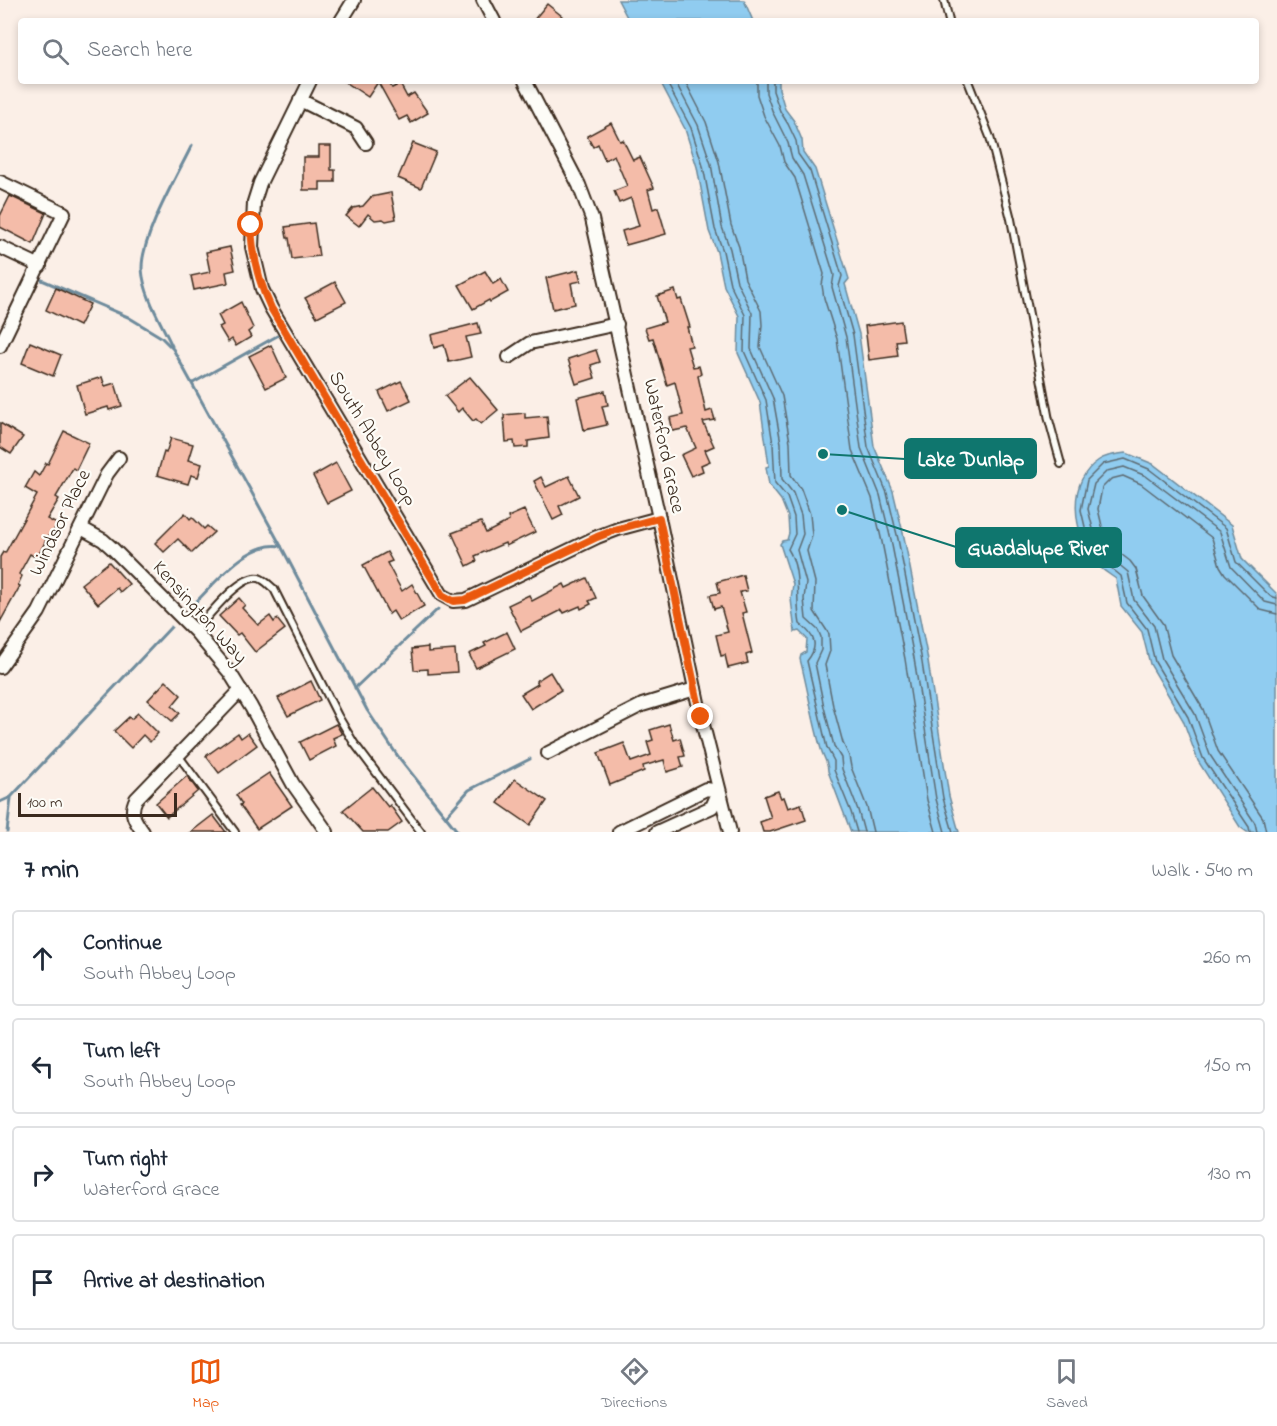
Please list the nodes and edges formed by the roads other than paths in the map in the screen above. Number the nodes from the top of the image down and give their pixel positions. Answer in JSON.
{"nodes":[{"id":1,"x":354,"y":0,"type":"edge"},
{"id":2,"x":483,"y":0,"type":"edge"},
{"id":3,"x":944,"y":0,"type":"edge"},
{"id":4,"x":343,"y":18,"type":"edge"},
{"id":5,"x":492,"y":18,"type":"edge"},
{"id":6,"x":948,"y":18,"type":"edge"},
{"id":7,"x":308,"y":84,"type":"edge"},
{"id":8,"x":527,"y":84,"type":"edge"},
{"id":9,"x":969,"y":84,"type":"edge"},
{"id":10,"x":300,"y":100,"type":"junction"},
{"id":11,"x":366,"y":143,"type":"dead end"},
{"id":12,"x":0,"y":182,"type":"edge"},
{"id":13,"x":0,"y":248,"type":"edge"},
{"id":14,"x":40,"y":266,"type":"junction"},
{"id":15,"x":617,"y":324,"type":"junction"},
{"id":16,"x":0,"y":346,"type":"edge"},
{"id":17,"x":509,"y":357,"type":"dead end"},
{"id":18,"x":119,"y":458,"type":"dead end"},
{"id":19,"x":1061,"y":464,"type":"dead end"},
{"id":20,"x":659,"y":518,"type":"junction"},
{"id":21,"x":81,"y":528,"type":"junction"},
{"id":22,"x":195,"y":631,"type":"junction"},
{"id":23,"x":0,"y":667,"type":"edge"},
{"id":24,"x":695,"y":689,"type":"junction"},
{"id":25,"x":241,"y":690,"type":"junction"},
{"id":26,"x":548,"y":753,"type":"dead end"},
{"id":27,"x":178,"y":755,"type":"junction"},
{"id":28,"x":719,"y":791,"type":"junction"},
{"id":29,"x":143,"y":832,"type":"edge"},
{"id":30,"x":236,"y":832,"type":"edge"},
{"id":31,"x":327,"y":832,"type":"edge"},
{"id":32,"x":421,"y":832,"type":"edge"},
{"id":33,"x":619,"y":832,"type":"edge"},
{"id":34,"x":657,"y":832,"type":"edge"},
{"id":35,"x":730,"y":832,"type":"edge"}],
"edges":[{"from":1,"to":4,"type":"street"},
{"from":2,"to":5,"type":"street"},
{"from":3,"to":6,"type":"lane"},
{"from":7,"to":10,"type":"street","name":"South Abbey Loop"},
{"from":8,"to":15,"type":"street","name":"Waterford Grace"},
{"from":9,"to":19,"type":"lane"},
{"from":10,"to":11,"type":"street"},
{"from":10,"to":20,"type":"street","name":"South Abbey Loop"},
{"from":12,"to":14,"type":"street"},
{"from":13,"to":14,"type":"street"},
{"from":14,"to":16,"type":"street"},
{"from":15,"to":17,"type":"street"},
{"from":15,"to":20,"type":"street","name":"Waterford Grace"},
{"from":18,"to":21,"type":"street","name":"Windsor Place"},
{"from":20,"to":24,"type":"street","name":"Waterford Grace"},
{"from":21,"to":22,"type":"street","name":"Kensington Way"},
{"from":21,"to":23,"type":"street","name":"Windsor Place"},
{"from":22,"to":25,"type":"street","name":"Kensington Way"},
{"from":22,"to":32,"type":"lane"},
{"from":24,"to":26,"type":"street"},
{"from":24,"to":28,"type":"street","name":"Waterford Grace"},
{"from":25,"to":27,"type":"street"},
{"from":25,"to":31,"type":"street","name":"Kensington Way"},
{"from":27,"to":29,"type":"street"},
{"from":27,"to":30,"type":"lane"},
{"from":28,"to":33,"type":"street"},
{"from":28,"to":34,"type":"street"},
{"from":28,"to":35,"type":"street","name":"Waterford Grace"}]}
